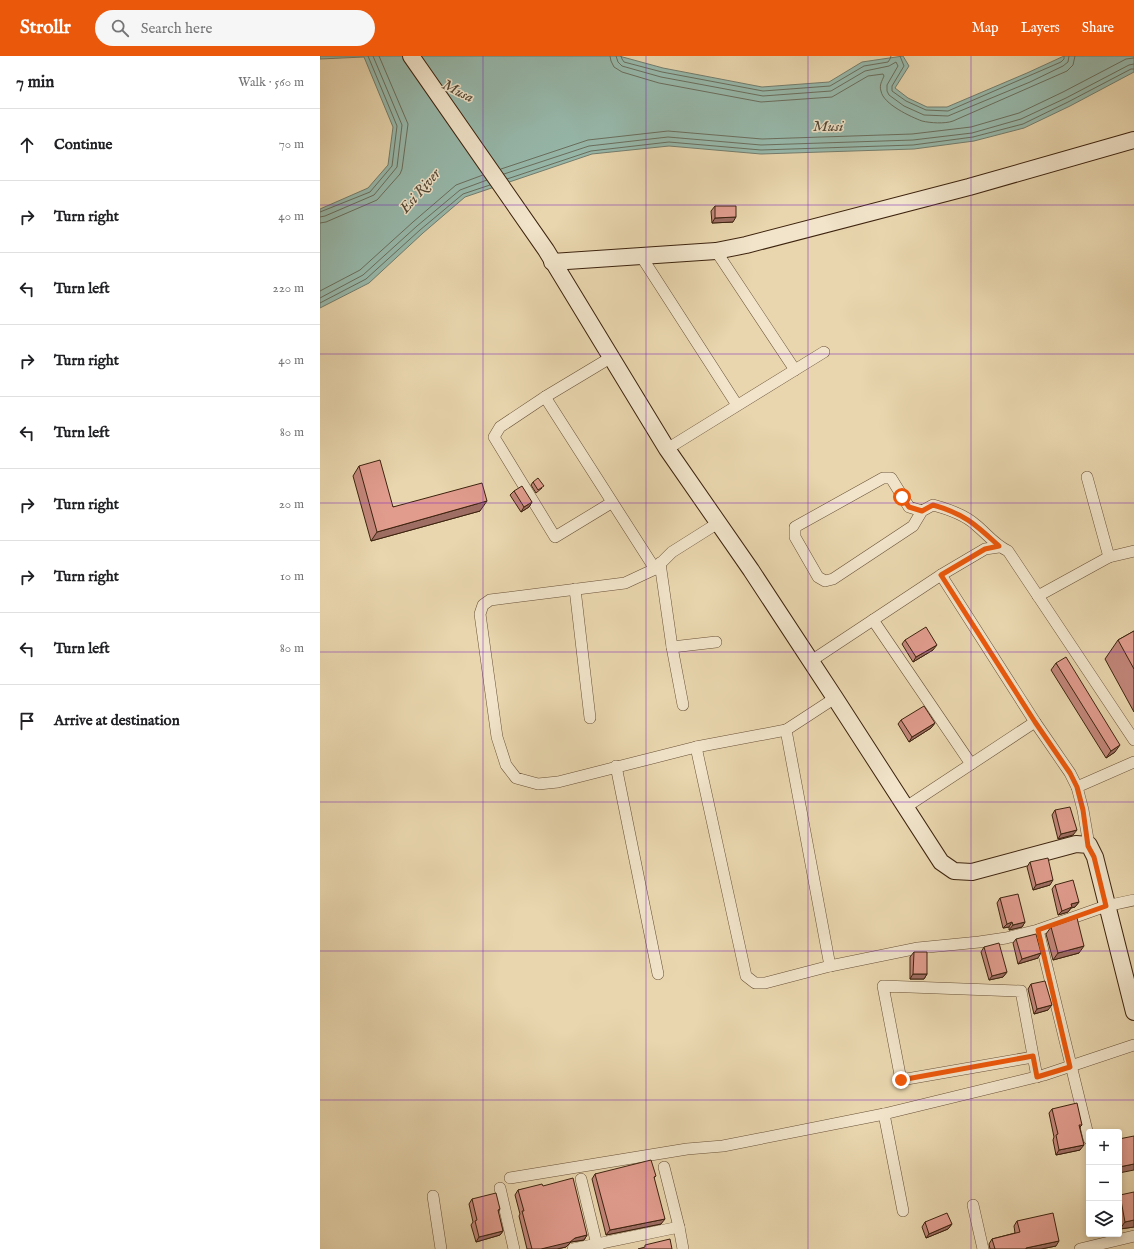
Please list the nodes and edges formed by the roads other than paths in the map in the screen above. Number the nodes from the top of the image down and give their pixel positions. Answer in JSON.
{"nodes":[{"id":1,"x":411,"y":56,"type":"edge"},
{"id":2,"x":1134,"y":140,"type":"edge"},
{"id":3,"x":716,"y":251,"type":"junction"},
{"id":4,"x":549,"y":256,"type":"junction"},
{"id":5,"x":641,"y":256,"type":"junction"},
{"id":6,"x":824,"y":352,"type":"dead end"},
{"id":7,"x":610,"y":358,"type":"junction"},
{"id":8,"x":795,"y":370,"type":"junction"},
{"id":9,"x":545,"y":397,"type":"junction"},
{"id":10,"x":738,"y":406,"type":"junction"},
{"id":11,"x":667,"y":449,"type":"junction"},
{"id":12,"x":1087,"y":477,"type":"dead end"},
{"id":13,"x":611,"y":503,"type":"junction"},
{"id":14,"x":922,"y":511,"type":"junction"},
{"id":15,"x":718,"y":523,"type":"junction"},
{"id":16,"x":999,"y":546,"type":"junction"},
{"id":17,"x":1134,"y":551,"type":"edge"},
{"id":18,"x":1109,"y":557,"type":"junction"},
{"id":19,"x":657,"y":566,"type":"junction"},
{"id":20,"x":941,"y":575,"type":"junction"},
{"id":21,"x":575,"y":589,"type":"junction"},
{"id":22,"x":1038,"y":596,"type":"junction"},
{"id":23,"x":873,"y":620,"type":"junction"},
{"id":24,"x":716,"y":642,"type":"dead end"},
{"id":25,"x":672,"y":648,"type":"junction"},
{"id":26,"x":811,"y":661,"type":"junction"},
{"id":27,"x":835,"y":698,"type":"junction"},
{"id":28,"x":683,"y":705,"type":"dead end"},
{"id":29,"x":590,"y":718,"type":"dead end"},
{"id":30,"x":1035,"y":722,"type":"junction"},
{"id":31,"x":786,"y":730,"type":"junction"},
{"id":32,"x":1134,"y":740,"type":"edge"},
{"id":33,"x":696,"y":747,"type":"junction"},
{"id":34,"x":1134,"y":762,"type":"edge"},
{"id":35,"x":971,"y":764,"type":"junction"},
{"id":36,"x":616,"y":766,"type":"junction"},
{"id":37,"x":1077,"y":787,"type":"junction"},
{"id":38,"x":906,"y":807,"type":"junction"},
{"id":39,"x":1088,"y":846,"type":"junction"},
{"id":40,"x":1134,"y":900,"type":"edge"},
{"id":41,"x":1106,"y":906,"type":"junction"},
{"id":42,"x":1038,"y":930,"type":"junction"},
{"id":43,"x":830,"y":966,"type":"junction"},
{"id":44,"x":658,"y":974,"type":"dead end"},
{"id":45,"x":1134,"y":1012,"type":"edge"},
{"id":46,"x":1134,"y":1045,"type":"edge"},
{"id":47,"x":1033,"y":1056,"type":"junction"},
{"id":48,"x":1070,"y":1067,"type":"junction"},
{"id":49,"x":1037,"y":1077,"type":"junction"},
{"id":50,"x":884,"y":1114,"type":"junction"},
{"id":51,"x":1086,"y":1129,"type":"edge"},
{"id":52,"x":664,"y":1167,"type":"dead end"},
{"id":53,"x":510,"y":1178,"type":"dead end"},
{"id":54,"x":580,"y":1179,"type":"dead end"},
{"id":55,"x":500,"y":1188,"type":"dead end"},
{"id":56,"x":433,"y":1196,"type":"dead end"},
{"id":57,"x":973,"y":1205,"type":"dead end"},
{"id":58,"x":903,"y":1211,"type":"dead end"},
{"id":59,"x":678,"y":1227,"type":"junction"},
{"id":60,"x":1134,"y":1236,"type":"edge"},
{"id":61,"x":1114,"y":1237,"type":"edge"},
{"id":62,"x":1122,"y":1237,"type":"edge"},
{"id":63,"x":597,"y":1247,"type":"edge"},
{"id":64,"x":441,"y":1249,"type":"edge"},
{"id":65,"x":514,"y":1249,"type":"edge"},
{"id":66,"x":573,"y":1249,"type":"edge"},
{"id":67,"x":683,"y":1249,"type":"edge"},
{"id":68,"x":984,"y":1249,"type":"edge"},
{"id":69,"x":1080,"y":1249,"type":"edge"}],
"edges":[{"from":1,"to":4,"type":"street"},
{"from":2,"to":3,"type":"street"},
{"from":3,"to":5,"type":"street"},
{"from":3,"to":8,"type":"street"},
{"from":4,"to":5,"type":"street"},
{"from":4,"to":7,"type":"street"},
{"from":5,"to":10,"type":"street"},
{"from":6,"to":8,"type":"street"},
{"from":7,"to":9,"type":"street"},
{"from":7,"to":11,"type":"street"},
{"from":8,"to":10,"type":"street"},
{"from":9,"to":13,"type":"street"},
{"from":9,"to":13,"type":"street"},
{"from":10,"to":11,"type":"street"},
{"from":11,"to":15,"type":"street"},
{"from":12,"to":18,"type":"street"},
{"from":13,"to":19,"type":"street"},
{"from":14,"to":14,"type":"street"},
{"from":14,"to":16,"type":"street"},
{"from":15,"to":19,"type":"street"},
{"from":15,"to":26,"type":"street"},
{"from":16,"to":20,"type":"street"},
{"from":16,"to":22,"type":"street"},
{"from":17,"to":18,"type":"street"},
{"from":18,"to":22,"type":"street"},
{"from":19,"to":21,"type":"street"},
{"from":19,"to":25,"type":"street"},
{"from":20,"to":23,"type":"street"},
{"from":20,"to":30,"type":"street"},
{"from":21,"to":29,"type":"street"},
{"from":21,"to":36,"type":"street"},
{"from":22,"to":32,"type":"street"},
{"from":23,"to":26,"type":"street"},
{"from":23,"to":35,"type":"street"},
{"from":24,"to":25,"type":"street"},
{"from":25,"to":28,"type":"street"},
{"from":26,"to":27,"type":"street"},
{"from":27,"to":31,"type":"street"},
{"from":27,"to":38,"type":"street"},
{"from":30,"to":35,"type":"street"},
{"from":30,"to":37,"type":"street"},
{"from":31,"to":33,"type":"street"},
{"from":31,"to":43,"type":"street"},
{"from":33,"to":36,"type":"street"},
{"from":33,"to":43,"type":"street"},
{"from":34,"to":37,"type":"street"},
{"from":35,"to":38,"type":"street"},
{"from":36,"to":44,"type":"street"},
{"from":37,"to":39,"type":"street"},
{"from":38,"to":39,"type":"street"},
{"from":39,"to":41,"type":"street"},
{"from":40,"to":41,"type":"street"},
{"from":41,"to":42,"type":"street"},
{"from":41,"to":45,"type":"street"},
{"from":42,"to":43,"type":"street"},
{"from":42,"to":48,"type":"street"},
{"from":46,"to":48,"type":"street"},
{"from":47,"to":47,"type":"street"},
{"from":47,"to":49,"type":"street"},
{"from":48,"to":49,"type":"street"},
{"from":48,"to":51,"type":"street"},
{"from":49,"to":50,"type":"street"},
{"from":50,"to":53,"type":"street"},
{"from":50,"to":58,"type":"street"},
{"from":52,"to":59,"type":"street"},
{"from":54,"to":63,"type":"street"},
{"from":55,"to":65,"type":"street"},
{"from":56,"to":64,"type":"street"},
{"from":57,"to":68,"type":"street"},
{"from":59,"to":63,"type":"street"},
{"from":59,"to":67,"type":"street"},
{"from":60,"to":62,"type":"street"},
{"from":61,"to":69,"type":"street"},
{"from":63,"to":66,"type":"street"}]}
